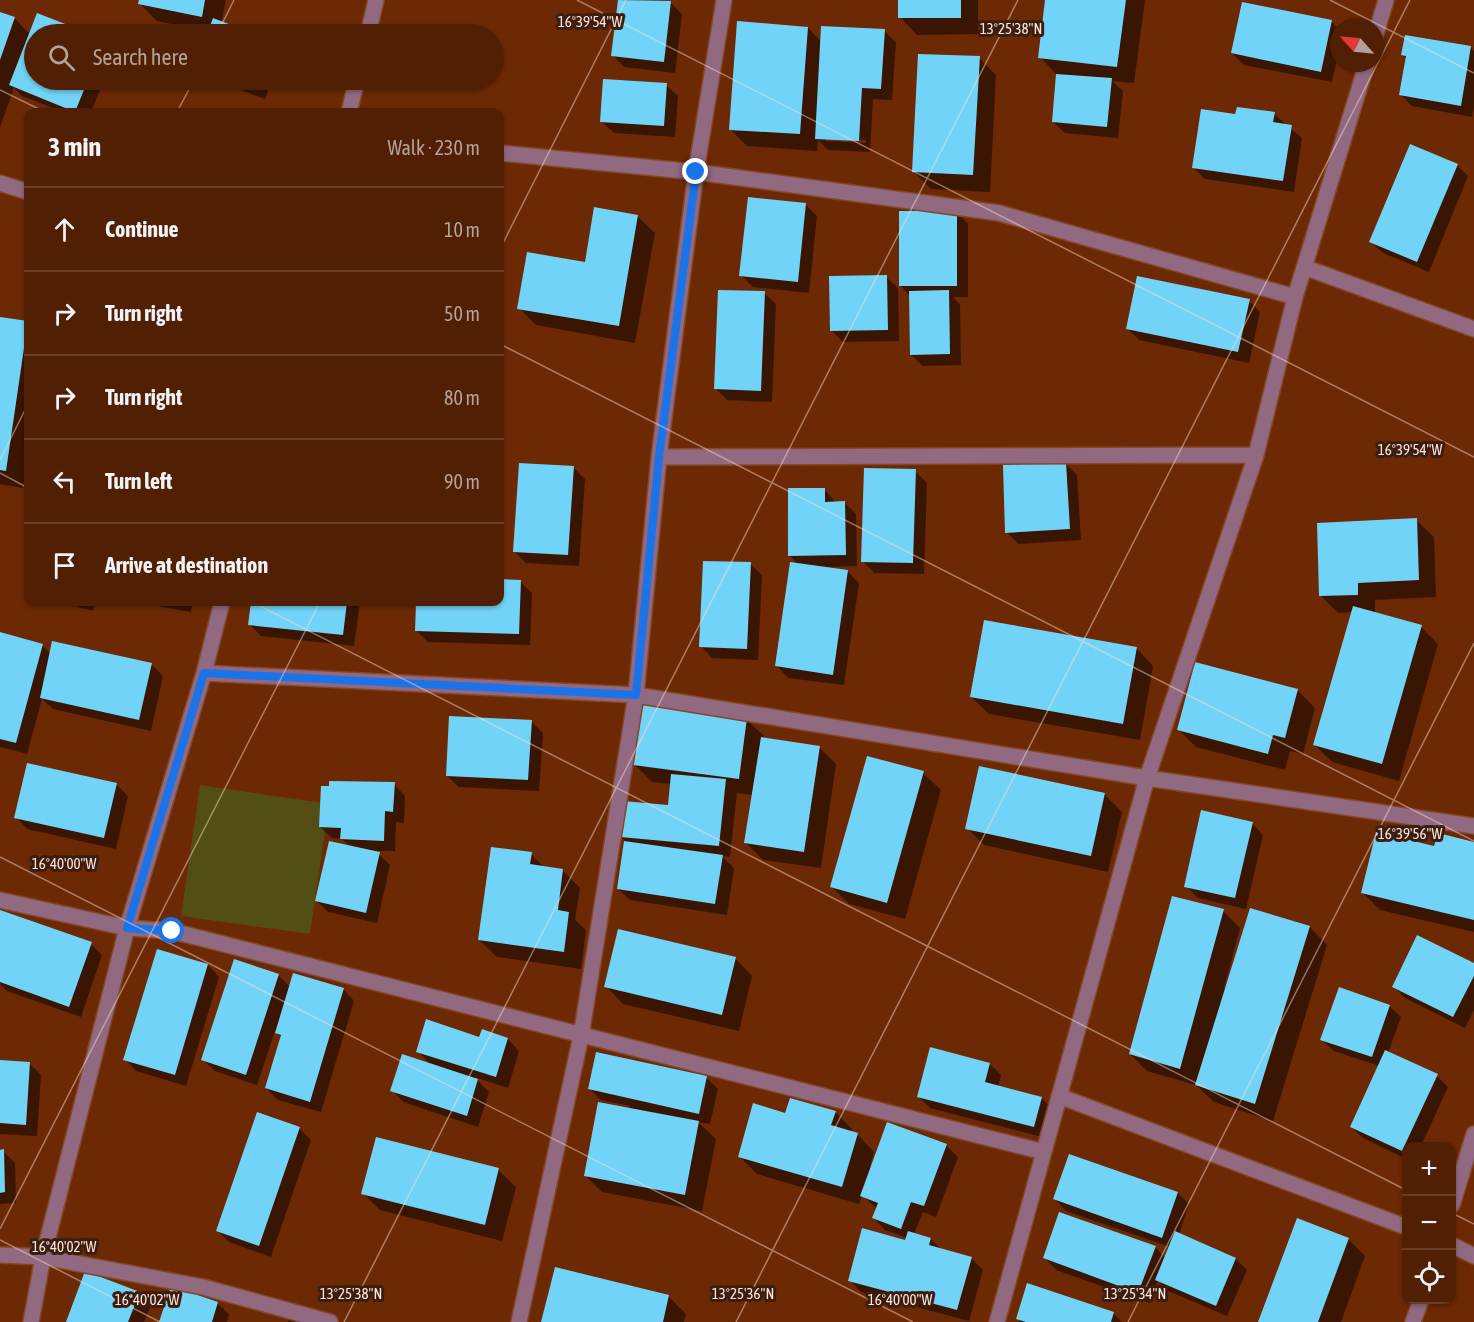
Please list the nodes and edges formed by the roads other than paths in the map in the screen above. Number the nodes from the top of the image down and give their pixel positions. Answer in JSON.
{"nodes":[{"id":1,"x":376,"y":0,"type":"edge"},
{"id":2,"x":724,"y":0,"type":"edge"},
{"id":3,"x":1386,"y":0,"type":"edge"},
{"id":4,"x":1381,"y":18,"type":"edge"},
{"id":5,"x":370,"y":24,"type":"edge"},
{"id":6,"x":1364,"y":72,"type":"edge"},
{"id":7,"x":354,"y":90,"type":"edge"},
{"id":8,"x":350,"y":108,"type":"edge"},
{"id":9,"x":504,"y":153,"type":"edge"},
{"id":10,"x":696,"y":172,"type":"junction"},
{"id":11,"x":0,"y":183,"type":"edge"},
{"id":12,"x":24,"y":191,"type":"edge"},
{"id":13,"x":1304,"y":267,"type":"junction"},
{"id":14,"x":1295,"y":297,"type":"junction"},
{"id":15,"x":1474,"y":329,"type":"edge"},
{"id":16,"x":1256,"y":454,"type":"junction"},
{"id":17,"x":659,"y":457,"type":"junction"},
{"id":18,"x":221,"y":606,"type":"edge"},
{"id":19,"x":204,"y":673,"type":"junction"},
{"id":20,"x":636,"y":695,"type":"junction"},
{"id":21,"x":1147,"y":778,"type":"junction"},
{"id":22,"x":1474,"y":826,"type":"edge"},
{"id":23,"x":0,"y":900,"type":"edge"},
{"id":24,"x":127,"y":928,"type":"junction"},
{"id":25,"x":581,"y":1035,"type":"junction"},
{"id":26,"x":1059,"y":1096,"type":"junction"},
{"id":27,"x":1474,"y":1134,"type":"edge"},
{"id":28,"x":1044,"y":1152,"type":"junction"},
{"id":29,"x":1455,"y":1196,"type":"edge"},
{"id":30,"x":1402,"y":1225,"type":"edge"},
{"id":31,"x":1456,"y":1247,"type":"edge"},
{"id":32,"x":0,"y":1255,"type":"edge"},
{"id":33,"x":1474,"y":1256,"type":"edge"},
{"id":34,"x":43,"y":1257,"type":"junction"},
{"id":35,"x":1418,"y":1304,"type":"edge"},
{"id":36,"x":31,"y":1322,"type":"edge"},
{"id":37,"x":330,"y":1322,"type":"edge"},
{"id":38,"x":519,"y":1322,"type":"edge"},
{"id":39,"x":997,"y":1322,"type":"edge"},
{"id":40,"x":1413,"y":1322,"type":"edge"}],
"edges":[{"from":1,"to":5,"type":"street"},
{"from":2,"to":10,"type":"street"},
{"from":3,"to":4,"type":"street"},
{"from":6,"to":13,"type":"street"},
{"from":7,"to":8,"type":"street"},
{"from":9,"to":10,"type":"street"},
{"from":10,"to":14,"type":"street"},
{"from":10,"to":17,"type":"street"},
{"from":11,"to":12,"type":"street"},
{"from":13,"to":14,"type":"street"},
{"from":13,"to":15,"type":"street"},
{"from":14,"to":16,"type":"street"},
{"from":16,"to":17,"type":"street"},
{"from":16,"to":21,"type":"street"},
{"from":17,"to":20,"type":"street"},
{"from":18,"to":19,"type":"street"},
{"from":19,"to":20,"type":"street"},
{"from":19,"to":24,"type":"street"},
{"from":20,"to":21,"type":"street"},
{"from":20,"to":25,"type":"street"},
{"from":21,"to":22,"type":"street"},
{"from":21,"to":26,"type":"street"},
{"from":23,"to":24,"type":"street"},
{"from":24,"to":25,"type":"street"},
{"from":24,"to":34,"type":"street"},
{"from":25,"to":28,"type":"street"},
{"from":25,"to":38,"type":"street"},
{"from":26,"to":28,"type":"street"},
{"from":26,"to":30,"type":"street"},
{"from":27,"to":29,"type":"street"},
{"from":28,"to":39,"type":"street"},
{"from":31,"to":33,"type":"street"},
{"from":32,"to":34,"type":"street"},
{"from":34,"to":36,"type":"street"},
{"from":34,"to":37,"type":"street"},
{"from":35,"to":40,"type":"street"}]}
